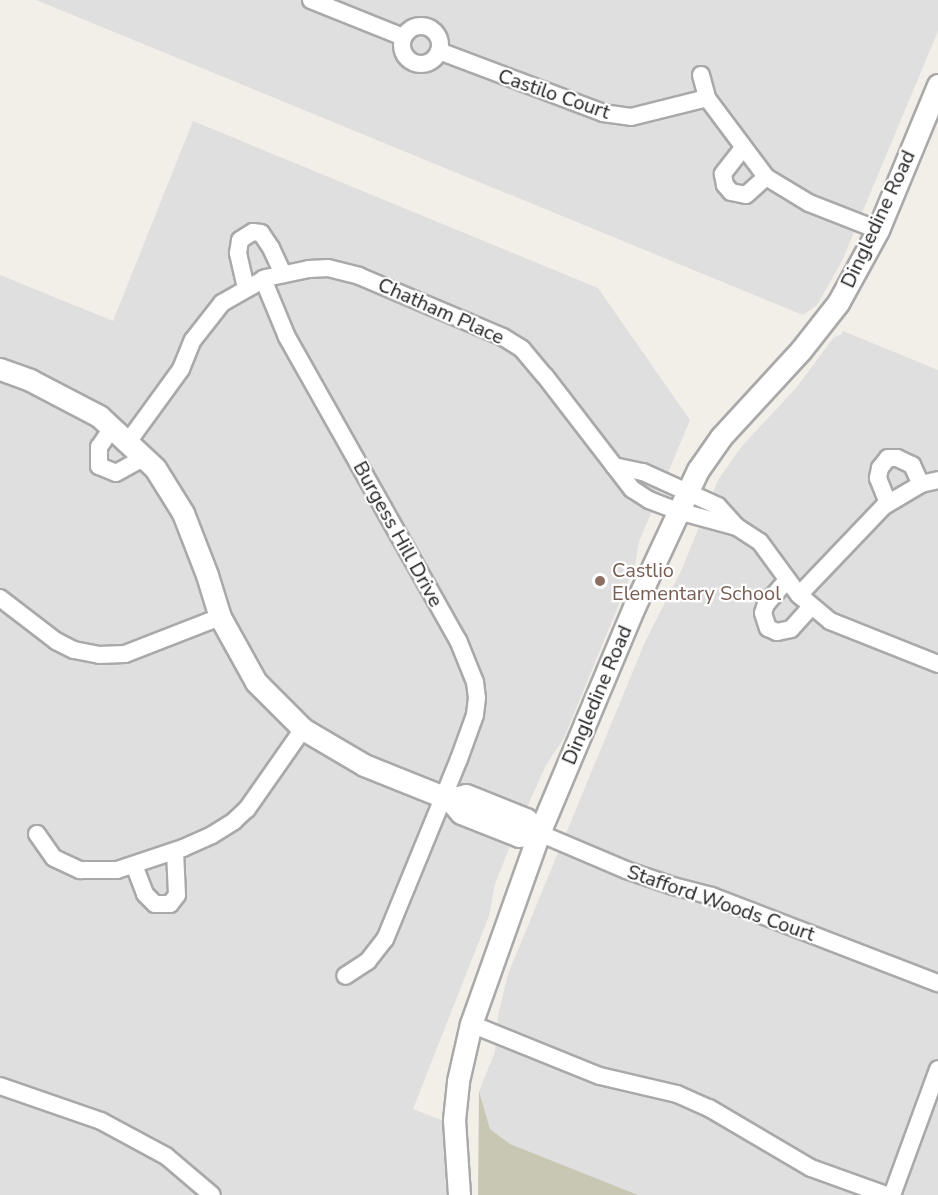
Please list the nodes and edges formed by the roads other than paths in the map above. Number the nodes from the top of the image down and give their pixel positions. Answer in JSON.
{"nodes":[{"id":1,"x":311,"y":0,"type":"edge"},
{"id":2,"x":403,"y":37,"type":"junction"},
{"id":3,"x":439,"y":51,"type":"junction"},
{"id":4,"x":701,"y":75,"type":"dead end"},
{"id":5,"x":938,"y":85,"type":"edge"},
{"id":6,"x":707,"y":98,"type":"junction"},
{"id":7,"x":743,"y":148,"type":"junction"},
{"id":8,"x":766,"y":177,"type":"junction"},
{"id":9,"x":878,"y":230,"type":"junction"},
{"id":10,"x":283,"y":273,"type":"junction"},
{"id":11,"x":263,"y":279,"type":"junction"},
{"id":12,"x":246,"y":288,"type":"junction"},
{"id":13,"x":0,"y":369,"type":"edge"},
{"id":14,"x":112,"y":428,"type":"junction"},
{"id":15,"x":128,"y":442,"type":"junction"},
{"id":16,"x":145,"y":457,"type":"junction"},
{"id":17,"x":614,"y":466,"type":"junction"},
{"id":18,"x":938,"y":480,"type":"edge"},
{"id":19,"x":921,"y":484,"type":"junction"},
{"id":20,"x":687,"y":490,"type":"junction"},
{"id":21,"x":888,"y":503,"type":"junction"},
{"id":22,"x":678,"y":511,"type":"junction"},
{"id":23,"x":737,"y":527,"type":"junction"},
{"id":24,"x":787,"y":580,"type":"junction"},
{"id":25,"x":799,"y":595,"type":"junction"},
{"id":26,"x":3,"y":606,"type":"edge"},
{"id":27,"x":811,"y":607,"type":"junction"},
{"id":28,"x":220,"y":617,"type":"junction"},
{"id":29,"x":938,"y":664,"type":"edge"},
{"id":30,"x":303,"y":729,"type":"junction"},
{"id":31,"x":446,"y":798,"type":"junction"},
{"id":32,"x":539,"y":833,"type":"junction"},
{"id":33,"x":37,"y":834,"type":"dead end"},
{"id":34,"x":175,"y":851,"type":"junction"},
{"id":35,"x":134,"y":865,"type":"junction"},
{"id":36,"x":345,"y":976,"type":"dead end"},
{"id":37,"x":938,"y":983,"type":"edge"},
{"id":38,"x":471,"y":1024,"type":"junction"},
{"id":39,"x":938,"y":1069,"type":"edge"},
{"id":40,"x":0,"y":1086,"type":"edge"},
{"id":41,"x":212,"y":1195,"type":"edge"},
{"id":42,"x":459,"y":1195,"type":"edge"},
{"id":43,"x":886,"y":1195,"type":"edge"},
{"id":44,"x":892,"y":1195,"type":"edge"}],
"edges":[{"from":1,"to":2,"type":"street"},
{"from":2,"to":3,"type":"street"},
{"from":2,"to":3,"type":"street"},
{"from":3,"to":6,"type":"street","name":"Castilo Court"},
{"from":4,"to":6,"type":"street"},
{"from":5,"to":9,"type":"street","name":"Dingledine Road"},
{"from":6,"to":7,"type":"street"},
{"from":7,"to":8,"type":"street"},
{"from":7,"to":8,"type":"street"},
{"from":8,"to":9,"type":"street"},
{"from":9,"to":20,"type":"street","name":"Dingledine Road"},
{"from":10,"to":11,"type":"street","name":"Chatham Place"},
{"from":10,"to":12,"type":"street"},
{"from":10,"to":17,"type":"street","name":"Chatham Place"},
{"from":11,"to":12,"type":"street","name":"Chatham Place"},
{"from":11,"to":31,"type":"street","name":"Burgess Hill Drive"},
{"from":12,"to":15,"type":"street","name":"Chatham Place"},
{"from":13,"to":14,"type":"street"},
{"from":14,"to":15,"type":"street"},
{"from":14,"to":16,"type":"street"},
{"from":15,"to":16,"type":"street"},
{"from":16,"to":28,"type":"street"},
{"from":17,"to":20,"type":"street"},
{"from":17,"to":22,"type":"street","name":"Chatham Place"},
{"from":18,"to":19,"type":"street"},
{"from":19,"to":21,"type":"street"},
{"from":19,"to":21,"type":"street"},
{"from":20,"to":22,"type":"street","name":"Dingledine Road"},
{"from":20,"to":23,"type":"street"},
{"from":21,"to":25,"type":"street"},
{"from":22,"to":23,"type":"street","name":"Chatham Place"},
{"from":22,"to":32,"type":"street","name":"Dingledine Road"},
{"from":23,"to":24,"type":"street"},
{"from":24,"to":25,"type":"street"},
{"from":24,"to":27,"type":"street"},
{"from":25,"to":27,"type":"street"},
{"from":26,"to":28,"type":"street"},
{"from":27,"to":29,"type":"street"},
{"from":28,"to":30,"type":"street"},
{"from":30,"to":31,"type":"street"},
{"from":30,"to":34,"type":"street"},
{"from":31,"to":32,"type":"street"},
{"from":31,"to":36,"type":"street","name":"Burgess Hill Drive"},
{"from":32,"to":37,"type":"street","name":"Stafford Woods Court"},
{"from":32,"to":38,"type":"street","name":"Dingledine Road"},
{"from":33,"to":35,"type":"street"},
{"from":34,"to":35,"type":"street"},
{"from":34,"to":35,"type":"street"},
{"from":38,"to":42,"type":"street","name":"Dingledine Road"},
{"from":38,"to":43,"type":"street"},
{"from":39,"to":44,"type":"street"},
{"from":40,"to":41,"type":"street"}]}
